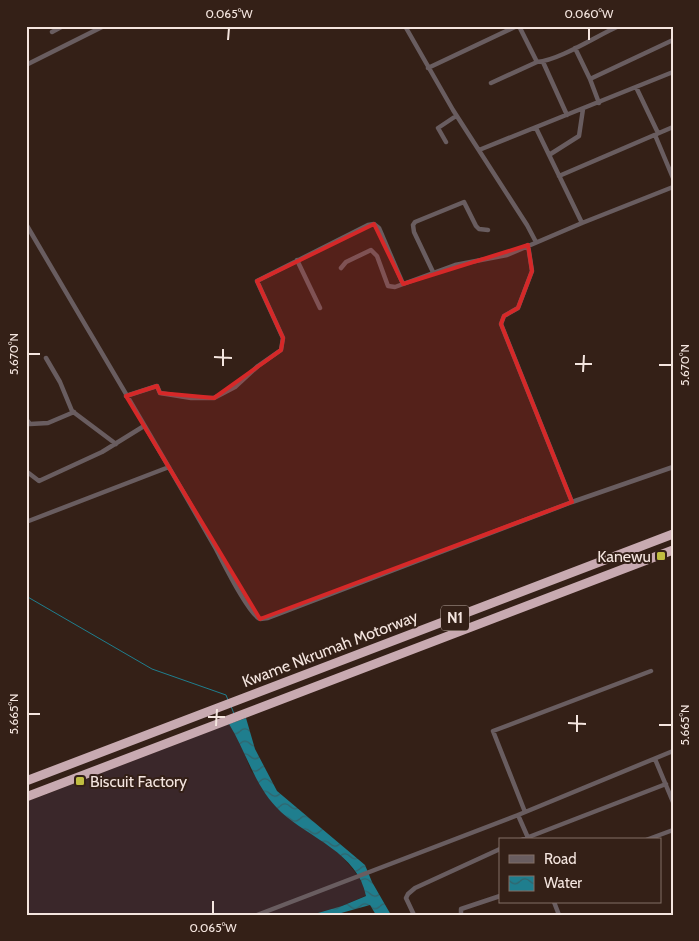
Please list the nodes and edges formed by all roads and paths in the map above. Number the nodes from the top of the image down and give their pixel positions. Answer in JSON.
{"nodes":[{"id":1,"x":63,"y":26,"type":"edge"},
{"id":2,"x":104,"y":26,"type":"edge"},
{"id":3,"x":405,"y":26,"type":"edge"},
{"id":4,"x":518,"y":26,"type":"edge"},
{"id":5,"x":617,"y":27,"type":"edge"},
{"id":6,"x":52,"y":32,"type":"dead end"},
{"id":7,"x":673,"y":40,"type":"edge"},
{"id":8,"x":575,"y":48,"type":"junction"},
{"id":9,"x":537,"y":62,"type":"junction"},
{"id":10,"x":543,"y":62,"type":"junction"},
{"id":11,"x":26,"y":65,"type":"edge"},
{"id":12,"x":428,"y":68,"type":"junction"},
{"id":13,"x":673,"y":72,"type":"edge"},
{"id":14,"x":590,"y":78,"type":"junction"},
{"id":15,"x":492,"y":83,"type":"dead end"},
{"id":16,"x":636,"y":87,"type":"junction"},
{"id":17,"x":599,"y":103,"type":"junction"},
{"id":18,"x":583,"y":109,"type":"junction"},
{"id":19,"x":456,"y":116,"type":"junction"},
{"id":20,"x":567,"y":116,"type":"junction"},
{"id":21,"x":673,"y":127,"type":"edge"},
{"id":22,"x":536,"y":128,"type":"junction"},
{"id":23,"x":656,"y":134,"type":"junction"},
{"id":24,"x":446,"y":142,"type":"dead end"},
{"id":25,"x":479,"y":150,"type":"junction"},
{"id":26,"x":549,"y":155,"type":"junction"},
{"id":27,"x":559,"y":176,"type":"junction"},
{"id":28,"x":673,"y":178,"type":"edge"},
{"id":29,"x":673,"y":187,"type":"edge"},
{"id":30,"x":582,"y":223,"type":"junction"},
{"id":31,"x":26,"y":224,"type":"edge"},
{"id":32,"x":488,"y":230,"type":"dead end"},
{"id":33,"x":536,"y":242,"type":"junction"},
{"id":34,"x":528,"y":245,"type":"junction"},
{"id":35,"x":297,"y":260,"type":"junction"},
{"id":36,"x":341,"y":268,"type":"dead end"},
{"id":37,"x":433,"y":272,"type":"junction"},
{"id":38,"x":403,"y":284,"type":"junction"},
{"id":39,"x":320,"y":308,"type":"dead end"},
{"id":40,"x":46,"y":358,"type":"dead end"},
{"id":41,"x":126,"y":396,"type":"junction"},
{"id":42,"x":74,"y":412,"type":"junction"},
{"id":43,"x":26,"y":419,"type":"edge"},
{"id":44,"x":144,"y":426,"type":"junction"},
{"id":45,"x":116,"y":444,"type":"junction"},
{"id":46,"x":169,"y":467,"type":"junction"},
{"id":47,"x":673,"y":467,"type":"edge"},
{"id":48,"x":26,"y":471,"type":"edge"},
{"id":49,"x":572,"y":502,"type":"junction"},
{"id":50,"x":26,"y":522,"type":"edge"},
{"id":51,"x":673,"y":534,"type":"edge"},
{"id":52,"x":673,"y":550,"type":"edge"},
{"id":53,"x":651,"y":671,"type":"dead end"},
{"id":54,"x":673,"y":751,"type":"edge"},
{"id":55,"x":655,"y":758,"type":"junction"},
{"id":56,"x":26,"y":782,"type":"edge"},
{"id":57,"x":666,"y":784,"type":"junction"},
{"id":58,"x":26,"y":797,"type":"edge"},
{"id":59,"x":673,"y":802,"type":"edge"},
{"id":60,"x":525,"y":812,"type":"junction"},
{"id":61,"x":518,"y":815,"type":"junction"},
{"id":62,"x":673,"y":830,"type":"edge"},
{"id":63,"x":528,"y":838,"type":"edge"},
{"id":64,"x":651,"y":838,"type":"edge"},
{"id":65,"x":499,"y":849,"type":"edge"},
{"id":66,"x":499,"y":896,"type":"edge"},
{"id":67,"x":257,"y":915,"type":"edge"},
{"id":68,"x":414,"y":915,"type":"edge"},
{"id":69,"x":461,"y":915,"type":"edge"}],
"edges":[{"from":1,"to":6,"type":"street"},
{"from":2,"to":11,"type":"street"},
{"from":3,"to":12,"type":"street"},
{"from":4,"to":9,"type":"street"},
{"from":4,"to":12,"type":"street"},
{"from":5,"to":8,"type":"street"},
{"from":7,"to":14,"type":"street"},
{"from":8,"to":10,"type":"street"},
{"from":8,"to":14,"type":"street"},
{"from":9,"to":10,"type":"street"},
{"from":9,"to":15,"type":"street"},
{"from":10,"to":20,"type":"street"},
{"from":12,"to":19,"type":"street"},
{"from":13,"to":16,"type":"street"},
{"from":14,"to":17,"type":"street"},
{"from":16,"to":17,"type":"street"},
{"from":16,"to":23,"type":"street"},
{"from":17,"to":18,"type":"street"},
{"from":18,"to":20,"type":"street"},
{"from":18,"to":26,"type":"street"},
{"from":19,"to":24,"type":"street"},
{"from":19,"to":25,"type":"street"},
{"from":20,"to":22,"type":"street"},
{"from":21,"to":23,"type":"street"},
{"from":22,"to":25,"type":"street"},
{"from":22,"to":26,"type":"street"},
{"from":23,"to":27,"type":"street"},
{"from":23,"to":28,"type":"street"},
{"from":25,"to":33,"type":"street"},
{"from":26,"to":27,"type":"street"},
{"from":27,"to":30,"type":"street"},
{"from":29,"to":30,"type":"street"},
{"from":30,"to":33,"type":"street"},
{"from":31,"to":41,"type":"street"},
{"from":32,"to":37,"type":"street"},
{"from":33,"to":34,"type":"street"},
{"from":34,"to":37,"type":"street"},
{"from":34,"to":49,"type":"street"},
{"from":35,"to":38,"type":"street"},
{"from":35,"to":39,"type":"street"},
{"from":35,"to":41,"type":"street"},
{"from":36,"to":38,"type":"street"},
{"from":37,"to":38,"type":"street"},
{"from":40,"to":42,"type":"street"},
{"from":41,"to":44,"type":"street"},
{"from":42,"to":43,"type":"street"},
{"from":42,"to":45,"type":"street"},
{"from":44,"to":45,"type":"street"},
{"from":44,"to":46,"type":"street"},
{"from":45,"to":48,"type":"street"},
{"from":46,"to":49,"type":"street"},
{"from":46,"to":50,"type":"street"},
{"from":47,"to":49,"type":"street"},
{"from":51,"to":56,"type":"highway","name":"Kwame Nkrumah Motorway","number":"N1"},
{"from":52,"to":58,"type":"highway","name":"Kwame Nkrumah Motorway","number":"N1"},
{"from":53,"to":60,"type":"street"},
{"from":54,"to":55,"type":"street"},
{"from":55,"to":57,"type":"street"},
{"from":55,"to":60,"type":"street"},
{"from":57,"to":59,"type":"street"},
{"from":57,"to":63,"type":"street"},
{"from":60,"to":61,"type":"street"},
{"from":61,"to":63,"type":"street"},
{"from":61,"to":67,"type":"street"},
{"from":62,"to":64,"type":"street"},
{"from":65,"to":68,"type":"street"},
{"from":66,"to":69,"type":"street"}]}
